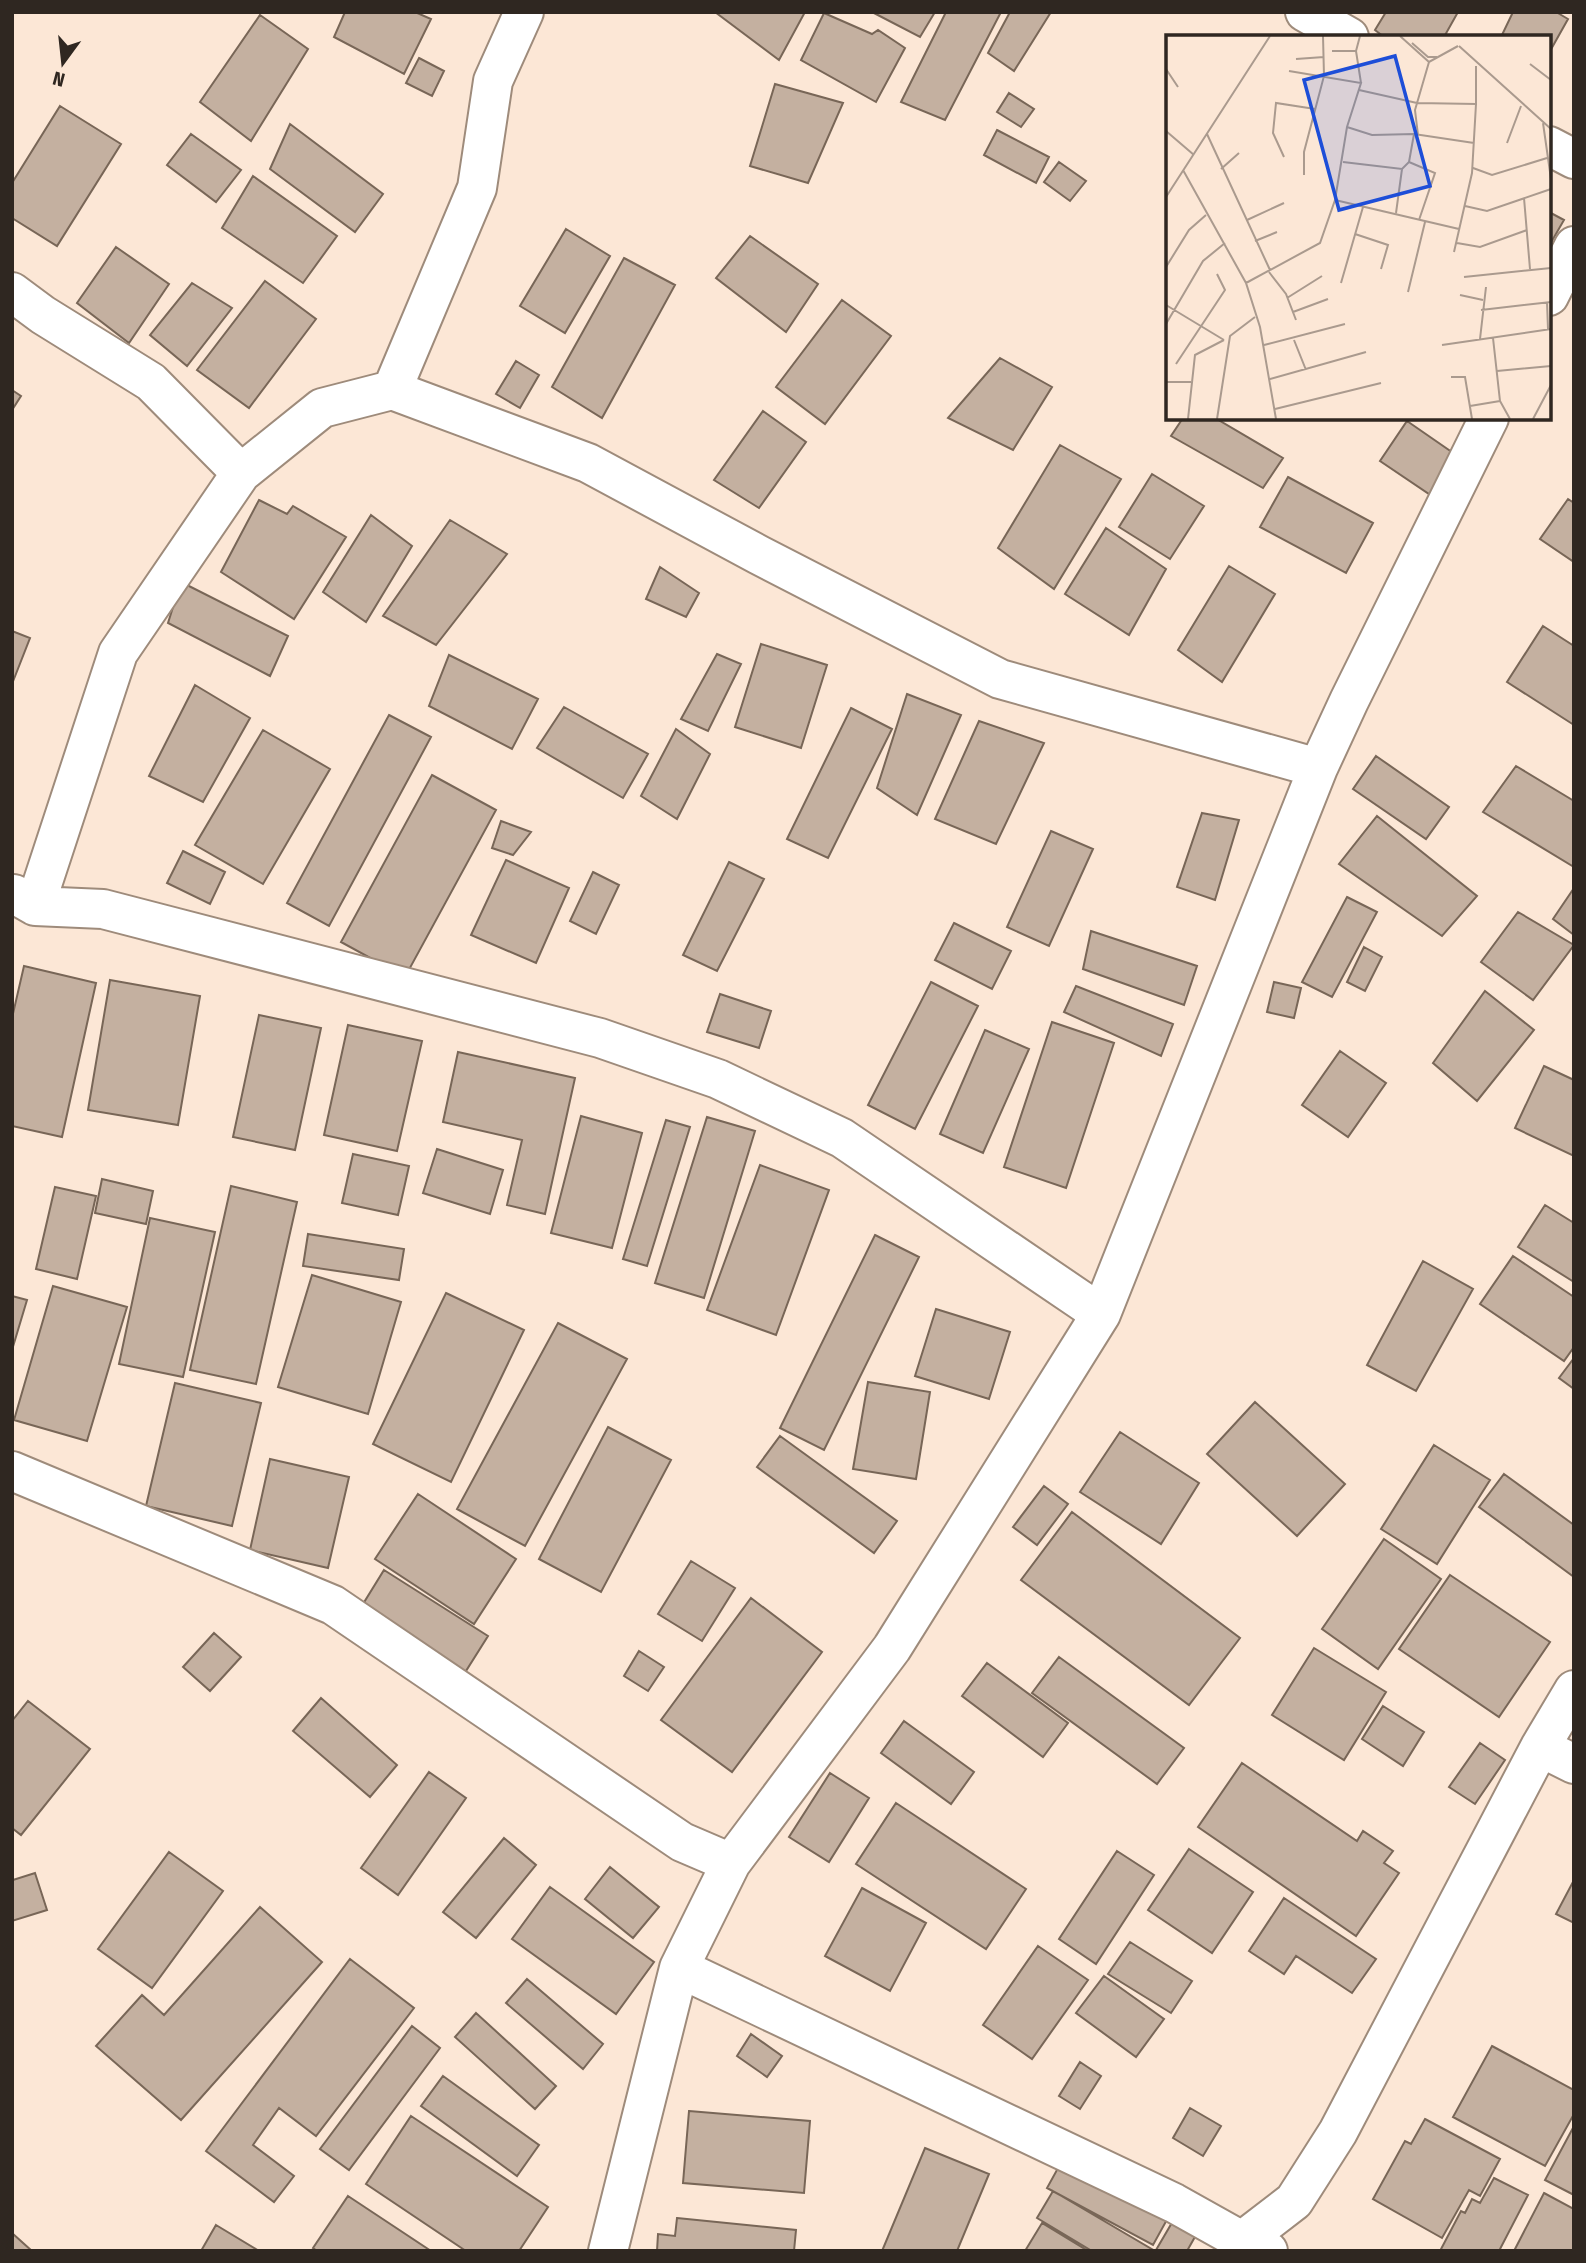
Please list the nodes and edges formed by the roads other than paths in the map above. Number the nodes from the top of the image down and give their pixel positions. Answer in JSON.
{"nodes":[{"id":1,"x":524,"y":12,"type":"edge"},
{"id":2,"x":1304,"y":12,"type":"edge"},
{"id":3,"x":1345,"y":35,"type":"edge"},
{"id":4,"x":1551,"y":147,"type":"edge"},
{"id":5,"x":1574,"y":159,"type":"edge"},
{"id":6,"x":1574,"y":246,"type":"edge"},
{"id":7,"x":12,"y":292,"type":"edge"},
{"id":8,"x":1551,"y":292,"type":"edge"},
{"id":9,"x":392,"y":390,"type":"junction"},
{"id":10,"x":1488,"y":420,"type":"edge"},
{"id":11,"x":241,"y":473,"type":"junction"},
{"id":12,"x":1318,"y":768,"type":"junction"},
{"id":13,"x":24,"y":900,"type":"edge"},
{"id":14,"x":1101,"y":1314,"type":"junction"},
{"id":15,"x":12,"y":1471,"type":"edge"},
{"id":16,"x":1574,"y":1690,"type":"edge"},
{"id":17,"x":1540,"y":1747,"type":"junction"},
{"id":18,"x":1574,"y":1764,"type":"edge"},
{"id":19,"x":731,"y":1863,"type":"junction"},
{"id":20,"x":680,"y":1968,"type":"junction"},
{"id":21,"x":1250,"y":2247,"type":"edge"},
{"id":22,"x":608,"y":2251,"type":"edge"}],
"edges":[{"from":1,"to":9,"type":"street"},
{"from":2,"to":3,"type":"street"},
{"from":4,"to":5,"type":"street"},
{"from":6,"to":8,"type":"street"},
{"from":7,"to":11,"type":"street"},
{"from":9,"to":11,"type":"street"},
{"from":9,"to":12,"type":"street"},
{"from":10,"to":12,"type":"street"},
{"from":11,"to":13,"type":"street"},
{"from":12,"to":14,"type":"street"},
{"from":13,"to":14,"type":"street"},
{"from":14,"to":19,"type":"street"},
{"from":15,"to":19,"type":"street"},
{"from":16,"to":17,"type":"street"},
{"from":17,"to":18,"type":"street"},
{"from":17,"to":21,"type":"street"},
{"from":19,"to":20,"type":"street"},
{"from":20,"to":21,"type":"street"},
{"from":20,"to":22,"type":"street"}]}
